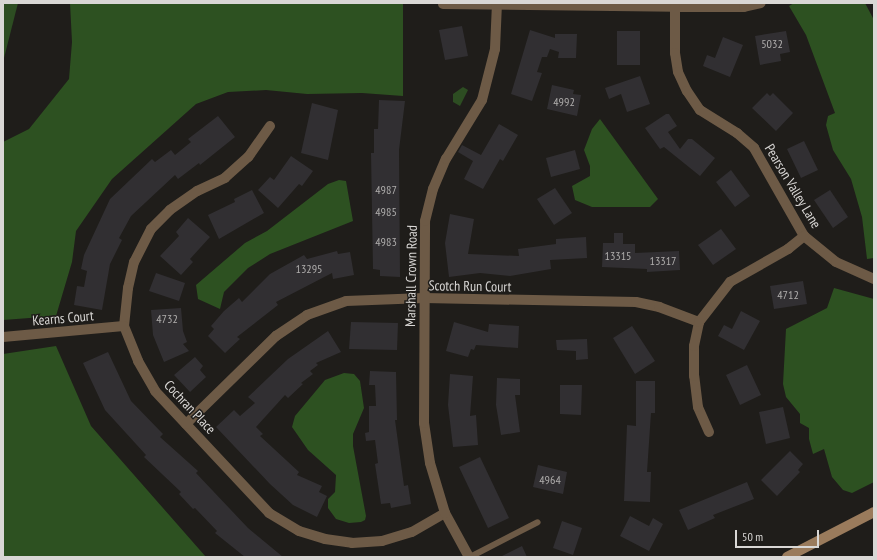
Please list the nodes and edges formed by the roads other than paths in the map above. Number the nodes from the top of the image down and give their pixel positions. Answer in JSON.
{"nodes":[{"id":1,"x":761,"y":3,"type":"edge"},
{"id":2,"x":443,"y":4,"type":"edge"},
{"id":3,"x":498,"y":5,"type":"edge"},
{"id":4,"x":675,"y":7,"type":"junction"},
{"id":5,"x":270,"y":126,"type":"dead end"},
{"id":6,"x":804,"y":236,"type":"junction"},
{"id":7,"x":874,"y":279,"type":"edge"},
{"id":8,"x":424,"y":298,"type":"junction"},
{"id":9,"x":699,"y":322,"type":"junction"},
{"id":10,"x":124,"y":326,"type":"junction"},
{"id":11,"x":3,"y":337,"type":"edge"},
{"id":12,"x":186,"y":424,"type":"junction"},
{"id":13,"x":709,"y":432,"type":"dead end"},
{"id":14,"x":874,"y":512,"type":"edge"},
{"id":15,"x":445,"y":513,"type":"junction"},
{"id":16,"x":538,"y":522,"type":"dead end"},
{"id":17,"x":470,"y":557,"type":"edge"},
{"id":18,"x":788,"y":557,"type":"edge"}],
"edges":[{"from":1,"to":4,"type":"street"},
{"from":2,"to":3,"type":"street"},
{"from":3,"to":4,"type":"street"},
{"from":3,"to":8,"type":"street","name":"Marshall Crown Road"},
{"from":4,"to":6,"type":"street","name":"Pearson Valley Lane"},
{"from":5,"to":10,"type":"street"},
{"from":6,"to":7,"type":"street","name":"Pearson Valley Lane"},
{"from":6,"to":9,"type":"street"},
{"from":8,"to":9,"type":"street","name":"Scotch Run Court"},
{"from":8,"to":12,"type":"street","name":"Scotch Run Court"},
{"from":8,"to":15,"type":"street","name":"Marshall Crown Road"},
{"from":9,"to":13,"type":"street"},
{"from":10,"to":11,"type":"street","name":"Kearns Court"},
{"from":10,"to":12,"type":"street","name":"Cochran Place"},
{"from":12,"to":15,"type":"street","name":"Cochran Place"},
{"from":14,"to":18,"type":"street"},
{"from":15,"to":17,"type":"street","name":"Marshall Crown Road"},
{"from":16,"to":17,"type":"lane"}]}
